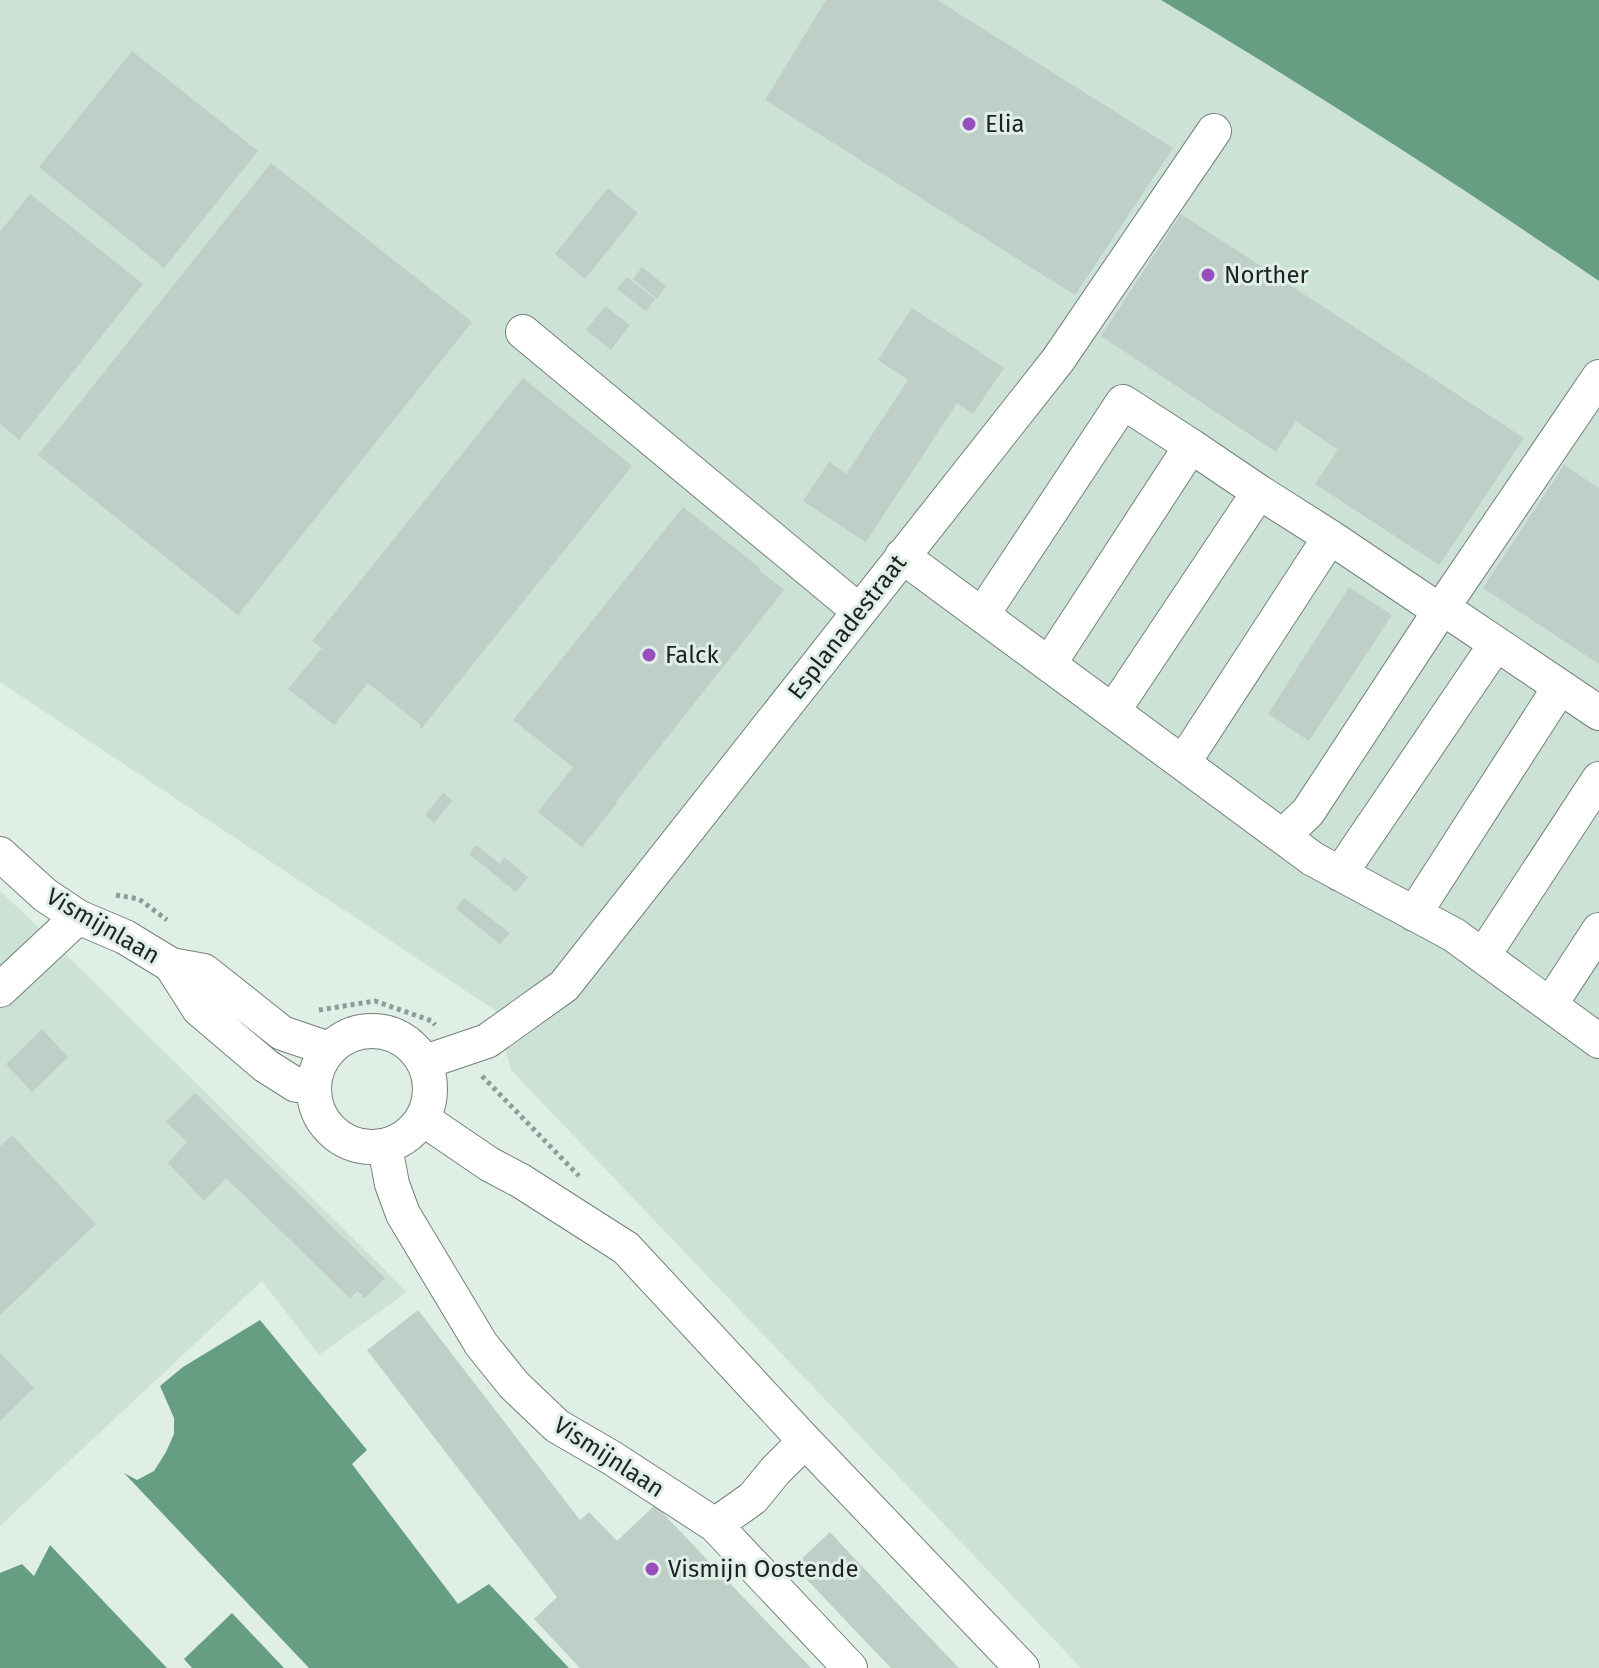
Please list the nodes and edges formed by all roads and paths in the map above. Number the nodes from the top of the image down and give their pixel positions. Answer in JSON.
{"nodes":[{"id":1,"x":1214,"y":131,"type":"dead end"},
{"id":2,"x":523,"y":332,"type":"dead end"},
{"id":3,"x":1599,"y":377,"type":"edge"},
{"id":4,"x":1191,"y":446,"type":"junction"},
{"id":5,"x":1259,"y":492,"type":"junction"},
{"id":6,"x":1330,"y":537,"type":"junction"},
{"id":7,"x":902,"y":556,"type":"junction"},
{"id":8,"x":1442,"y":610,"type":"junction"},
{"id":9,"x":859,"y":611,"type":"junction"},
{"id":10,"x":982,"y":615,"type":"junction"},
{"id":11,"x":1496,"y":644,"type":"junction"},
{"id":12,"x":1049,"y":664,"type":"junction"},
{"id":13,"x":1560,"y":687,"type":"junction"},
{"id":14,"x":1113,"y":711,"type":"junction"},
{"id":15,"x":1599,"y":713,"type":"edge"},
{"id":16,"x":1183,"y":763,"type":"junction"},
{"id":17,"x":1599,"y":779,"type":"edge"},
{"id":18,"x":1283,"y":836,"type":"junction"},
{"id":19,"x":0,"y":854,"type":"edge"},
{"id":20,"x":1340,"y":874,"type":"junction"},
{"id":21,"x":112,"y":894,"type":"dead end"},
{"id":22,"x":1414,"y":914,"type":"junction"},
{"id":23,"x":78,"y":917,"type":"junction"},
{"id":24,"x":175,"y":926,"type":"dead end"},
{"id":25,"x":1599,"y":930,"type":"edge"},
{"id":26,"x":1483,"y":956,"type":"junction"},
{"id":27,"x":171,"y":965,"type":"junction"},
{"id":28,"x":0,"y":990,"type":"edge"},
{"id":29,"x":1550,"y":1005,"type":"junction"},
{"id":30,"x":316,"y":1010,"type":"dead end"},
{"id":31,"x":1598,"y":1038,"type":"edge"},
{"id":32,"x":329,"y":1049,"type":"junction"},
{"id":33,"x":457,"y":1051,"type":"junction"},
{"id":34,"x":425,"y":1062,"type":"junction"},
{"id":35,"x":313,"y":1085,"type":"junction"},
{"id":36,"x":423,"y":1119,"type":"junction"},
{"id":37,"x":385,"y":1147,"type":"junction"},
{"id":38,"x":805,"y":1441,"type":"junction"},
{"id":39,"x":715,"y":1525,"type":"junction"},
{"id":40,"x":850,"y":1668,"type":"edge"},
{"id":41,"x":1022,"y":1668,"type":"edge"}],
"edges":[{"from":1,"to":7,"type":"street","name":"Esplanadestraat"},
{"from":2,"to":9,"type":"street"},
{"from":3,"to":8,"type":"street"},
{"from":4,"to":5,"type":"street"},
{"from":4,"to":10,"type":"street"},
{"from":4,"to":12,"type":"street"},
{"from":5,"to":6,"type":"street"},
{"from":5,"to":14,"type":"street"},
{"from":6,"to":8,"type":"street"},
{"from":6,"to":16,"type":"street"},
{"from":7,"to":9,"type":"street","name":"Esplanadestraat"},
{"from":7,"to":10,"type":"street"},
{"from":8,"to":11,"type":"street"},
{"from":8,"to":18,"type":"street"},
{"from":9,"to":33,"type":"street","name":"Esplanadestraat"},
{"from":10,"to":12,"type":"street"},
{"from":11,"to":13,"type":"street"},
{"from":11,"to":20,"type":"street"},
{"from":12,"to":14,"type":"street"},
{"from":13,"to":15,"type":"street"},
{"from":13,"to":22,"type":"street"},
{"from":14,"to":16,"type":"street"},
{"from":16,"to":18,"type":"street"},
{"from":17,"to":26,"type":"street"},
{"from":18,"to":20,"type":"street"},
{"from":19,"to":23,"type":"street","name":"Vismijnlaan"},
{"from":20,"to":22,"type":"street"},
{"from":21,"to":24,"type":"path"},
{"from":22,"to":26,"type":"street"},
{"from":23,"to":27,"type":"street","name":"Vismijnlaan"},
{"from":23,"to":28,"type":"street"},
{"from":25,"to":29,"type":"street"},
{"from":26,"to":29,"type":"street"},
{"from":27,"to":32,"type":"street","name":"Vismijnlaan"},
{"from":27,"to":35,"type":"street","name":"Vismijnlaan"},
{"from":29,"to":31,"type":"street"},
{"from":30,"to":33,"type":"path"},
{"from":32,"to":34,"type":"street"},
{"from":32,"to":35,"type":"street"},
{"from":33,"to":34,"type":"street","name":"Esplanadestraat"},
{"from":34,"to":36,"type":"street"},
{"from":35,"to":37,"type":"street"},
{"from":36,"to":37,"type":"street"},
{"from":36,"to":38,"type":"street"},
{"from":37,"to":39,"type":"street","name":"Vismijnlaan"},
{"from":38,"to":39,"type":"street"},
{"from":38,"to":41,"type":"street"},
{"from":39,"to":40,"type":"street","name":"Vismijnlaan"}]}
